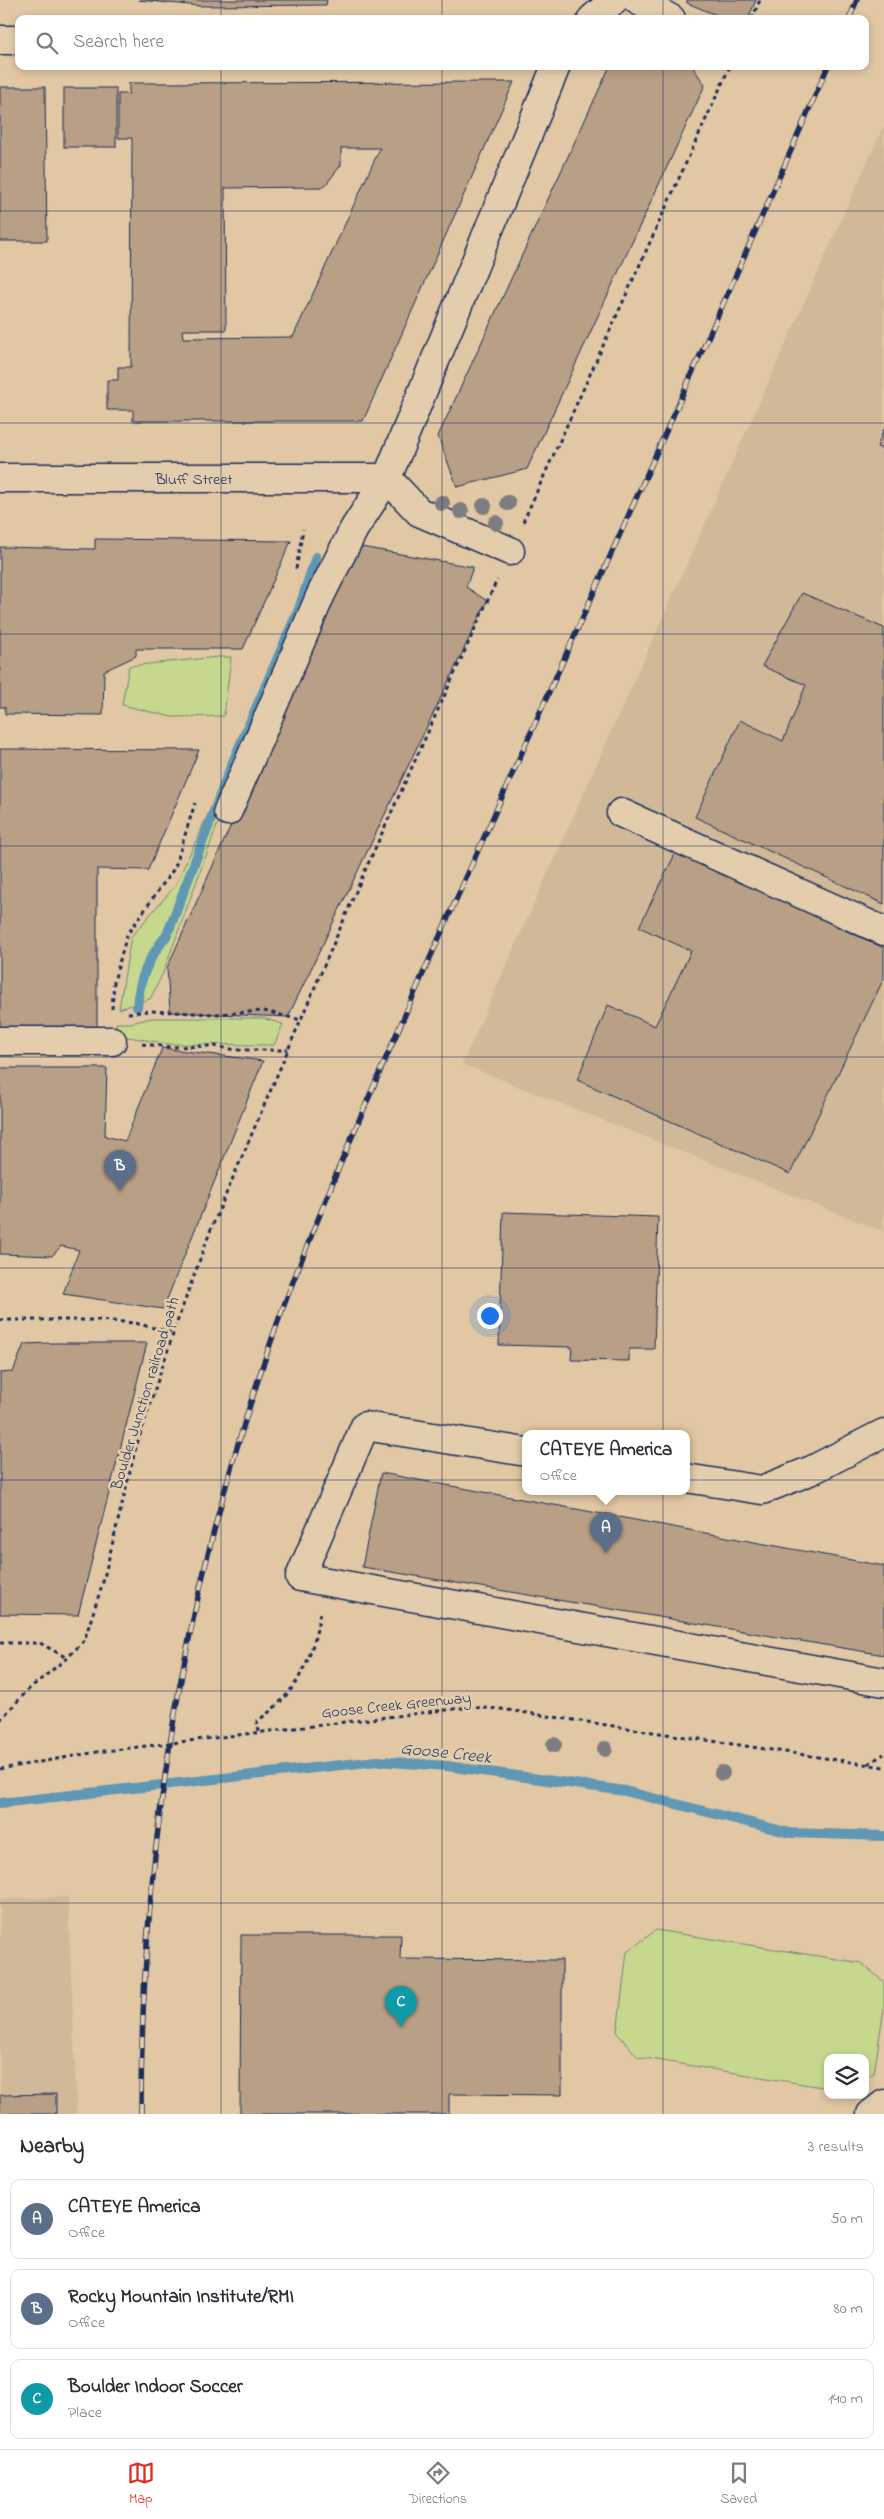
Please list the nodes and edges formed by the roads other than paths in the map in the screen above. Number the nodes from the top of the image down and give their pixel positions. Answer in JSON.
{"nodes":[{"id":1,"x":614,"y":0,"type":"edge"},
{"id":2,"x":637,"y":0,"type":"edge"},
{"id":3,"x":597,"y":15,"type":"edge"},
{"id":4,"x":663,"y":15,"type":"edge"},
{"id":5,"x":0,"y":40,"type":"edge"},
{"id":6,"x":15,"y":40,"type":"edge"},
{"id":7,"x":554,"y":70,"type":"edge"},
{"id":8,"x":0,"y":478,"type":"edge"},
{"id":9,"x":387,"y":478,"type":"junction"},
{"id":10,"x":510,"y":551,"type":"dead end"},
{"id":11,"x":228,"y":811,"type":"dead end"},
{"id":12,"x":622,"y":813,"type":"dead end"},
{"id":13,"x":884,"y":931,"type":"edge"},
{"id":14,"x":0,"y":1041,"type":"edge"},
{"id":15,"x":112,"y":1041,"type":"road end"},
{"id":16,"x":884,"y":1433,"type":"edge"},
{"id":17,"x":522,"y":1451,"type":"edge"},
{"id":18,"x":690,"y":1479,"type":"edge"},
{"id":19,"x":884,"y":1682,"type":"edge"},
{"id":20,"x":884,"y":2104,"type":"edge"},
{"id":21,"x":871,"y":2114,"type":"edge"}],
"edges":[{"from":1,"to":3,"type":"street"},
{"from":2,"to":4,"type":"street"},
{"from":5,"to":6,"type":"street"},
{"from":7,"to":9,"type":"street"},
{"from":8,"to":9,"type":"street","name":"Bluff Street"},
{"from":9,"to":10,"type":"street"},
{"from":9,"to":11,"type":"street"},
{"from":12,"to":13,"type":"street"},
{"from":14,"to":15,"type":"street"},
{"from":16,"to":18,"type":"street"},
{"from":17,"to":19,"type":"street"},
{"from":20,"to":21,"type":"street"}]}
